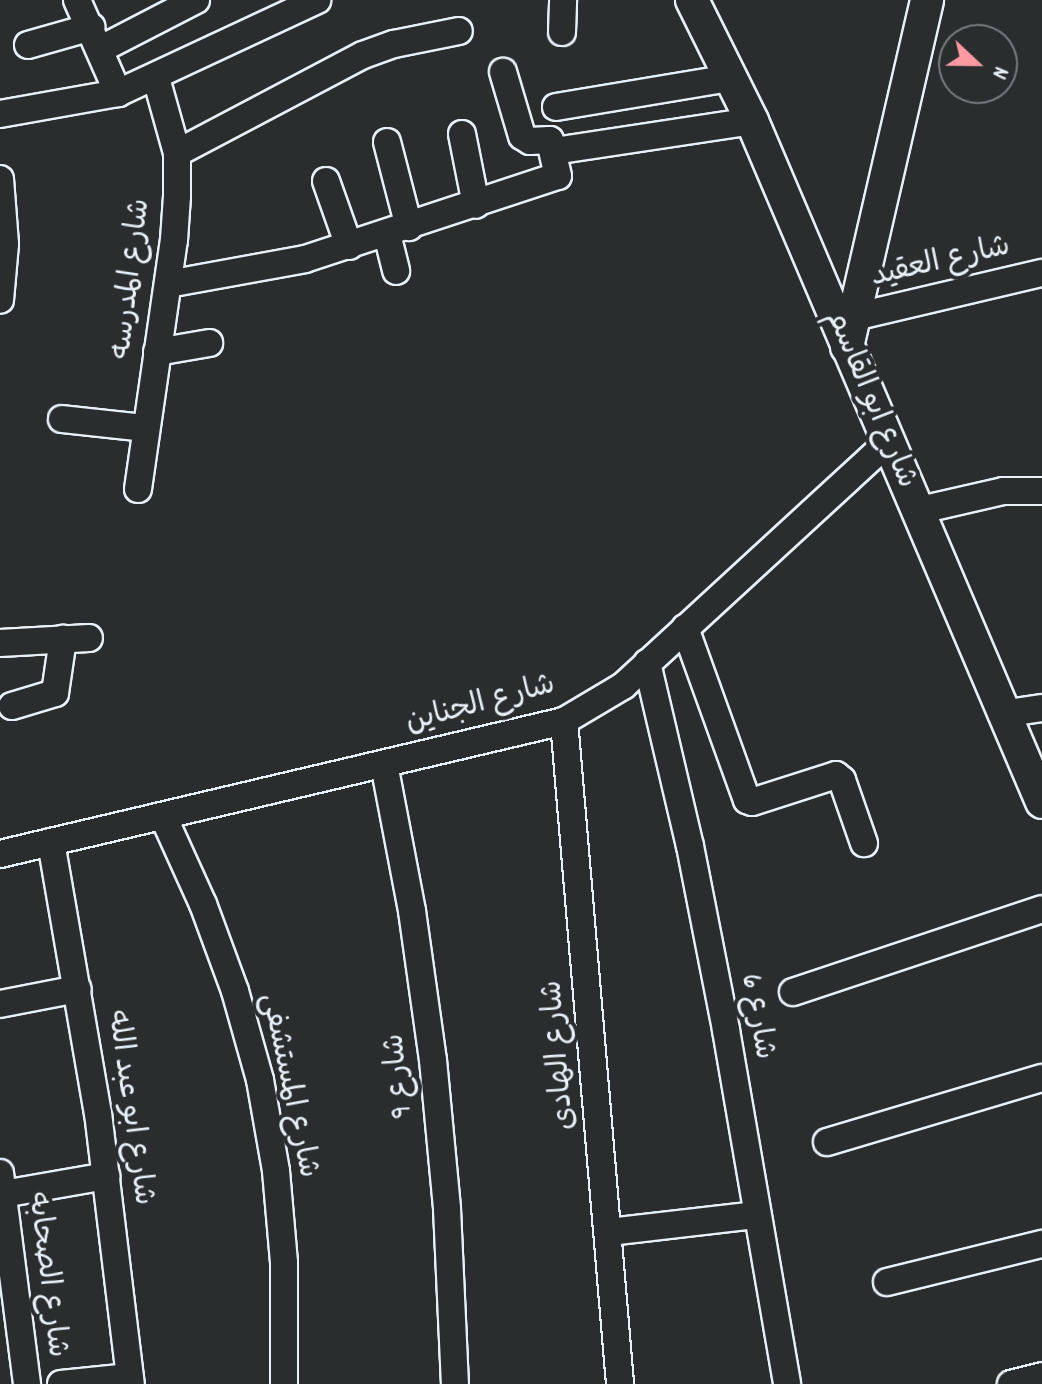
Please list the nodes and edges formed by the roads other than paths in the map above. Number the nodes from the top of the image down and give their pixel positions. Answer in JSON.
{"nodes":[{"id":1,"x":77,"y":0,"type":"edge"},
{"id":2,"x":196,"y":0,"type":"edge"},
{"id":3,"x":317,"y":0,"type":"edge"},
{"id":4,"x":563,"y":0,"type":"edge"},
{"id":5,"x":692,"y":0,"type":"edge"},
{"id":6,"x":927,"y":0,"type":"edge"},
{"id":7,"x":459,"y":31,"type":"dead end"},
{"id":8,"x":562,"y":32,"type":"dead end"},
{"id":9,"x":96,"y":38,"type":"junction"},
{"id":10,"x":28,"y":45,"type":"dead end"},
{"id":11,"x":503,"y":72,"type":"dead end"},
{"id":12,"x":156,"y":78,"type":"junction"},
{"id":13,"x":730,"y":78,"type":"junction"},
{"id":14,"x":118,"y":93,"type":"junction"},
{"id":15,"x":556,"y":107,"type":"dead end"},
{"id":16,"x":0,"y":114,"type":"edge"},
{"id":17,"x":752,"y":121,"type":"junction"},
{"id":18,"x":462,"y":134,"type":"dead end"},
{"id":19,"x":387,"y":142,"type":"dead end"},
{"id":20,"x":554,"y":151,"type":"junction"},
{"id":21,"x":177,"y":153,"type":"junction"},
{"id":22,"x":326,"y":181,"type":"dead end"},
{"id":23,"x":1,"y":190,"type":"edge"},
{"id":24,"x":476,"y":205,"type":"junction"},
{"id":25,"x":398,"y":231,"type":"junction"},
{"id":26,"x":349,"y":246,"type":"junction"},
{"id":27,"x":396,"y":271,"type":"dead end"},
{"id":28,"x":1042,"y":273,"type":"edge"},
{"id":29,"x":168,"y":284,"type":"junction"},
{"id":30,"x":0,"y":300,"type":"edge"},
{"id":31,"x":850,"y":332,"type":"junction"},
{"id":32,"x":209,"y":343,"type":"dead end"},
{"id":33,"x":157,"y":352,"type":"junction"},
{"id":34,"x":62,"y":419,"type":"dead end"},
{"id":35,"x":145,"y":428,"type":"junction"},
{"id":36,"x":887,"y":443,"type":"junction"},
{"id":37,"x":138,"y":489,"type":"dead end"},
{"id":38,"x":1042,"y":491,"type":"edge"},
{"id":39,"x":916,"y":511,"type":"junction"},
{"id":40,"x":685,"y":628,"type":"junction"},
{"id":41,"x":89,"y":638,"type":"dead end"},
{"id":42,"x":63,"y":639,"type":"junction"},
{"id":43,"x":0,"y":643,"type":"edge"},
{"id":44,"x":647,"y":663,"type":"junction"},
{"id":45,"x":12,"y":706,"type":"dead end"},
{"id":46,"x":1042,"y":708,"type":"edge"},
{"id":47,"x":1002,"y":714,"type":"junction"},
{"id":48,"x":564,"y":721,"type":"junction"},
{"id":49,"x":384,"y":764,"type":"junction"},
{"id":50,"x":1042,"y":802,"type":"edge"},
{"id":51,"x":163,"y":816,"type":"junction"},
{"id":52,"x":51,"y":842,"type":"junction"},
{"id":53,"x":864,"y":843,"type":"dead end"},
{"id":54,"x":0,"y":854,"type":"edge"},
{"id":55,"x":1042,"y":909,"type":"edge"},
{"id":56,"x":78,"y":989,"type":"junction"},
{"id":57,"x":793,"y":992,"type":"dead end"},
{"id":58,"x":0,"y":1004,"type":"edge"},
{"id":59,"x":1042,"y":1078,"type":"edge"},
{"id":60,"x":827,"y":1142,"type":"dead end"},
{"id":61,"x":106,"y":1176,"type":"junction"},
{"id":62,"x":1,"y":1184,"type":"edge"},
{"id":63,"x":757,"y":1215,"type":"junction"},
{"id":64,"x":609,"y":1232,"type":"junction"},
{"id":65,"x":1042,"y":1244,"type":"edge"},
{"id":66,"x":887,"y":1282,"type":"dead end"},
{"id":67,"x":1042,"y":1376,"type":"edge"},
{"id":68,"x":131,"y":1380,"type":"edge"},
{"id":69,"x":27,"y":1384,"type":"edge"},
{"id":70,"x":61,"y":1384,"type":"edge"},
{"id":71,"x":284,"y":1384,"type":"edge"},
{"id":72,"x":455,"y":1384,"type":"edge"},
{"id":73,"x":620,"y":1384,"type":"edge"},
{"id":74,"x":787,"y":1384,"type":"edge"},
{"id":75,"x":1011,"y":1384,"type":"edge"}],
"edges":[{"from":1,"to":9,"type":"street"},
{"from":2,"to":9,"type":"street"},
{"from":3,"to":12,"type":"street"},
{"from":4,"to":8,"type":"street"},
{"from":5,"to":13,"type":"street","name":"شارع ابو القاسم"},
{"from":6,"to":31,"type":"street"},
{"from":7,"to":21,"type":"street"},
{"from":9,"to":10,"type":"street"},
{"from":9,"to":14,"type":"street"},
{"from":11,"to":20,"type":"street"},
{"from":12,"to":14,"type":"street"},
{"from":12,"to":21,"type":"street","name":"شارع المدرسه"},
{"from":13,"to":15,"type":"street"},
{"from":13,"to":17,"type":"street","name":"شارع ابو القاسم"},
{"from":14,"to":16,"type":"street"},
{"from":17,"to":20,"type":"street"},
{"from":17,"to":31,"type":"street","name":"شارع ابو القاسم"},
{"from":18,"to":24,"type":"street"},
{"from":19,"to":25,"type":"street"},
{"from":20,"to":24,"type":"street"},
{"from":21,"to":29,"type":"street","name":"شارع المدرسه"},
{"from":22,"to":26,"type":"street"},
{"from":23,"to":30,"type":"street"},
{"from":24,"to":25,"type":"street"},
{"from":25,"to":26,"type":"street"},
{"from":25,"to":27,"type":"street"},
{"from":26,"to":29,"type":"street"},
{"from":28,"to":31,"type":"street","name":"شارع العقيد"},
{"from":29,"to":33,"type":"street","name":"شارع المدرسه"},
{"from":31,"to":36,"type":"street","name":"شارع ابو القاسم"},
{"from":32,"to":33,"type":"street"},
{"from":33,"to":35,"type":"street","name":"شارع المدرسه"},
{"from":34,"to":35,"type":"street"},
{"from":35,"to":37,"type":"street","name":"شارع المدرسه"},
{"from":36,"to":39,"type":"street","name":"شارع ابو القاسم"},
{"from":36,"to":40,"type":"street","name":"شارع الجناين"},
{"from":38,"to":39,"type":"street"},
{"from":39,"to":47,"type":"street","name":"شارع ابو القاسم"},
{"from":40,"to":44,"type":"street","name":"شارع الجناين"},
{"from":40,"to":53,"type":"street"},
{"from":41,"to":42,"type":"street"},
{"from":42,"to":43,"type":"street"},
{"from":42,"to":45,"type":"street"},
{"from":44,"to":48,"type":"street","name":"شارع الجناين"},
{"from":44,"to":63,"type":"street","name":"شارع 6"},
{"from":46,"to":47,"type":"street"},
{"from":47,"to":50,"type":"street","name":"شارع ابو القاسم"},
{"from":48,"to":49,"type":"street","name":"شارع الجناين"},
{"from":48,"to":64,"type":"street","name":"شارع الهادى"},
{"from":49,"to":51,"type":"street","name":"شارع الجناين"},
{"from":49,"to":72,"type":"street","name":"شارع 9"},
{"from":51,"to":52,"type":"street","name":"شارع الجناين"},
{"from":51,"to":71,"type":"street","name":"شارع المستشفى"},
{"from":52,"to":54,"type":"street","name":"شارع الجناين"},
{"from":52,"to":56,"type":"street","name":"شارع ابو عبد الله"},
{"from":55,"to":57,"type":"street"},
{"from":56,"to":58,"type":"street"},
{"from":56,"to":61,"type":"street","name":"شارع ابو عبد الله"},
{"from":59,"to":60,"type":"street"},
{"from":61,"to":62,"type":"street"},
{"from":61,"to":68,"type":"street","name":"شارع ابو عبد الله"},
{"from":62,"to":69,"type":"street","name":"شارع الصحابه"},
{"from":63,"to":64,"type":"street"},
{"from":63,"to":74,"type":"street","name":"شارع 6"},
{"from":64,"to":73,"type":"street","name":"شارع الهادى"},
{"from":65,"to":66,"type":"street"},
{"from":67,"to":75,"type":"street"},
{"from":68,"to":70,"type":"street"}]}
